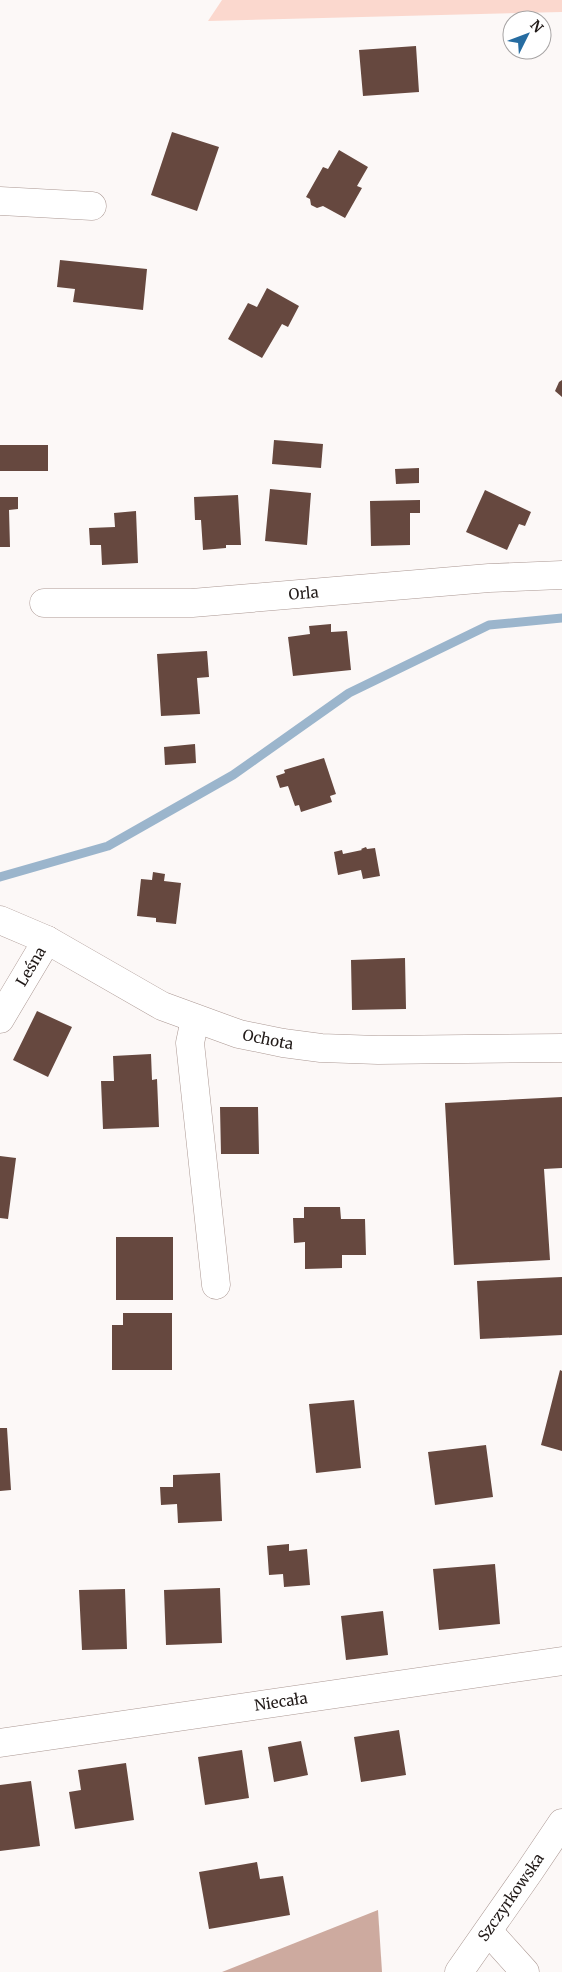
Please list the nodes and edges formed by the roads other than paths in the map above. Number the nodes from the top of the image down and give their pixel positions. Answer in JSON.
{"nodes":[{"id":1,"x":0,"y":200,"type":"edge"},
{"id":2,"x":92,"y":206,"type":"dead end"},
{"id":3,"x":562,"y":575,"type":"edge"},
{"id":4,"x":44,"y":603,"type":"dead end"},
{"id":5,"x":0,"y":920,"type":"edge"},
{"id":6,"x":47,"y":940,"type":"junction"},
{"id":7,"x":0,"y":1019,"type":"edge"},
{"id":8,"x":195,"y":1019,"type":"junction"},
{"id":9,"x":562,"y":1048,"type":"edge"},
{"id":10,"x":216,"y":1285,"type":"dead end"},
{"id":11,"x":562,"y":1661,"type":"edge"},
{"id":12,"x":0,"y":1743,"type":"edge"},
{"id":13,"x":562,"y":1823,"type":"edge"},
{"id":14,"x":489,"y":1932,"type":"junction"},
{"id":15,"x":459,"y":1972,"type":"edge"},
{"id":16,"x":526,"y":1972,"type":"edge"}],
"edges":[{"from":1,"to":2,"type":"street"},
{"from":3,"to":4,"type":"street","name":"Orla"},
{"from":5,"to":6,"type":"street","name":"Ochota"},
{"from":6,"to":7,"type":"street","name":"Leśna"},
{"from":6,"to":8,"type":"street","name":"Ochota"},
{"from":8,"to":9,"type":"street","name":"Ochota"},
{"from":8,"to":10,"type":"street"},
{"from":11,"to":12,"type":"street","name":"Niecała"},
{"from":13,"to":14,"type":"street","name":"Szczyrkowska"},
{"from":14,"to":15,"type":"street","name":"Szczyrkowska"},
{"from":14,"to":16,"type":"street"}]}
